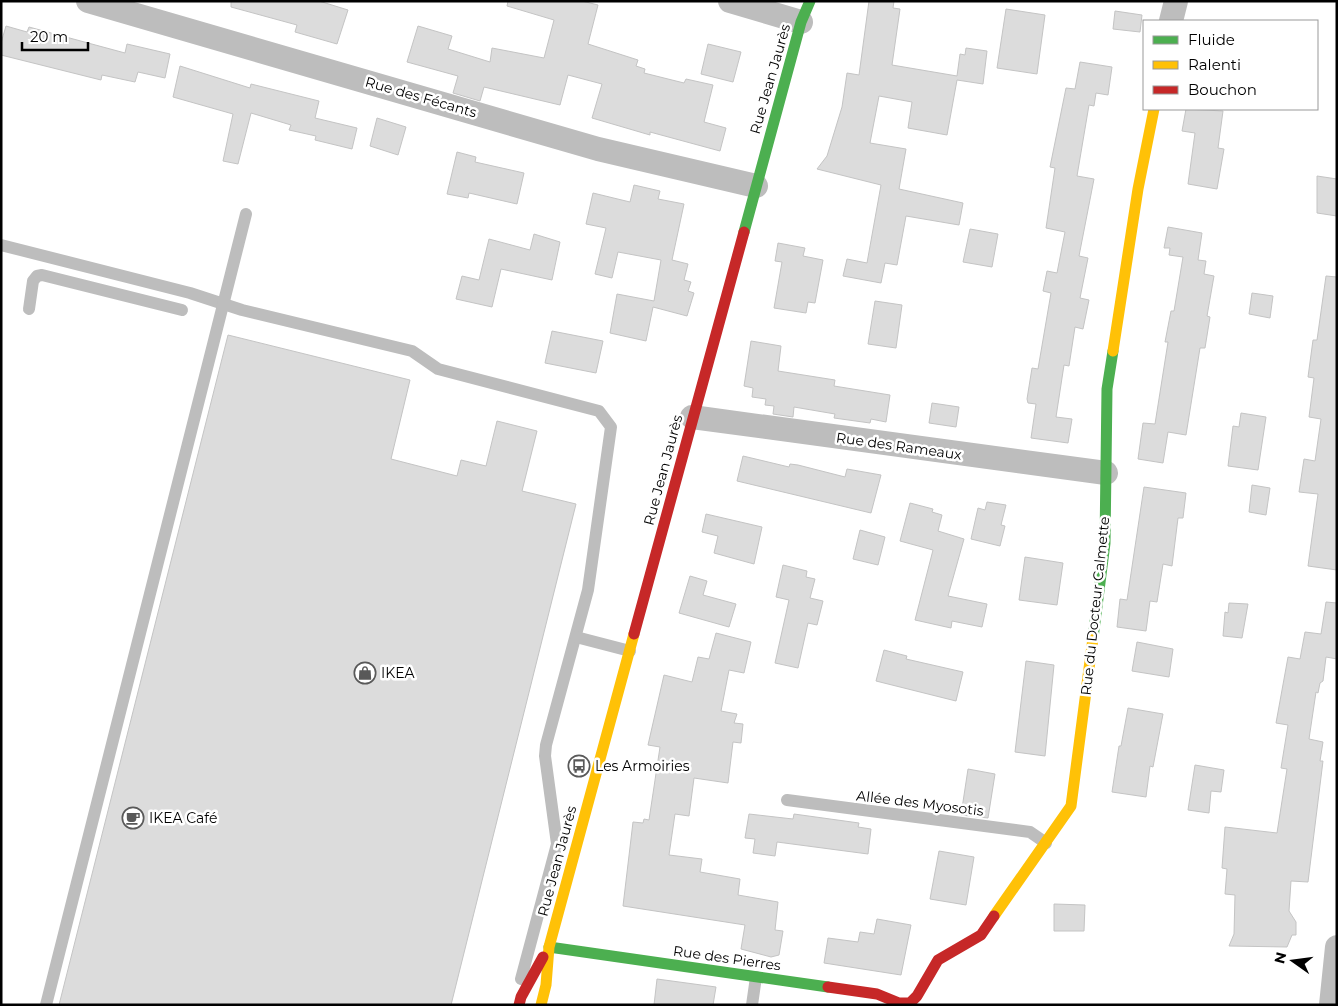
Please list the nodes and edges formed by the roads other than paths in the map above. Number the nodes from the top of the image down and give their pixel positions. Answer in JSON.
{"nodes":[{"id":1,"x":88,"y":1,"type":"edge"},
{"id":2,"x":730,"y":1,"type":"edge"},
{"id":3,"x":1176,"y":1,"type":"edge"},
{"id":4,"x":806,"y":12,"type":"edge"},
{"id":5,"x":1171,"y":20,"type":"edge"},
{"id":6,"x":1154,"y":110,"type":"edge"},
{"id":7,"x":756,"y":186,"type":"junction"},
{"id":8,"x":246,"y":214,"type":"dead end"},
{"id":9,"x":1,"y":246,"type":"edge"},
{"id":10,"x":224,"y":302,"type":"junction"},
{"id":11,"x":29,"y":309,"type":"dead end"},
{"id":12,"x":182,"y":310,"type":"dead end"},
{"id":13,"x":692,"y":417,"type":"junction"},
{"id":14,"x":1106,"y":473,"type":"junction"},
{"id":15,"x":576,"y":637,"type":"junction"},
{"id":16,"x":630,"y":651,"type":"junction"},
{"id":17,"x":787,"y":800,"type":"dead end"},
{"id":18,"x":1046,"y":843,"type":"junction"},
{"id":19,"x":549,"y":947,"type":"junction"},
{"id":20,"x":1337,"y":947,"type":"edge"},
{"id":21,"x":756,"y":977,"type":"junction"},
{"id":22,"x":520,"y":1001,"type":"edge"},
{"id":23,"x":899,"y":1004,"type":"edge"},
{"id":24,"x":46,"y":1005,"type":"edge"},
{"id":25,"x":541,"y":1005,"type":"edge"},
{"id":26,"x":752,"y":1005,"type":"edge"},
{"id":27,"x":1330,"y":1005,"type":"edge"}],
"edges":[{"from":1,"to":7,"type":"street","name":"Rue des Fécants"},
{"from":2,"to":4,"type":"street"},
{"from":3,"to":5,"type":"street"},
{"from":4,"to":7,"type":"street","name":"Rue Jean Jaurès"},
{"from":6,"to":14,"type":"street","name":"Rue du Docteur Calmette"},
{"from":7,"to":13,"type":"street","name":"Rue Jean Jaurès"},
{"from":8,"to":10,"type":"lane"},
{"from":9,"to":10,"type":"lane"},
{"from":10,"to":15,"type":"lane"},
{"from":10,"to":24,"type":"lane"},
{"from":11,"to":12,"type":"lane"},
{"from":13,"to":14,"type":"street","name":"Rue des Rameaux"},
{"from":13,"to":16,"type":"street","name":"Rue Jean Jaurès"},
{"from":14,"to":18,"type":"street","name":"Rue du Docteur Calmette"},
{"from":15,"to":16,"type":"lane"},
{"from":15,"to":22,"type":"lane"},
{"from":16,"to":19,"type":"street","name":"Rue Jean Jaurès"},
{"from":17,"to":18,"type":"lane","name":"Allée des Myosotis"},
{"from":18,"to":23,"type":"street","name":"Rue du Docteur Calmette"},
{"from":19,"to":21,"type":"street","name":"Rue des Pierres"},
{"from":19,"to":22,"type":"street","name":"Rue Jean Jaurès"},
{"from":19,"to":25,"type":"street","name":"Rue Jean Jaurès"},
{"from":20,"to":27,"type":"street"},
{"from":21,"to":23,"type":"street","name":"Rue des Pierres"},
{"from":21,"to":26,"type":"lane"}]}
